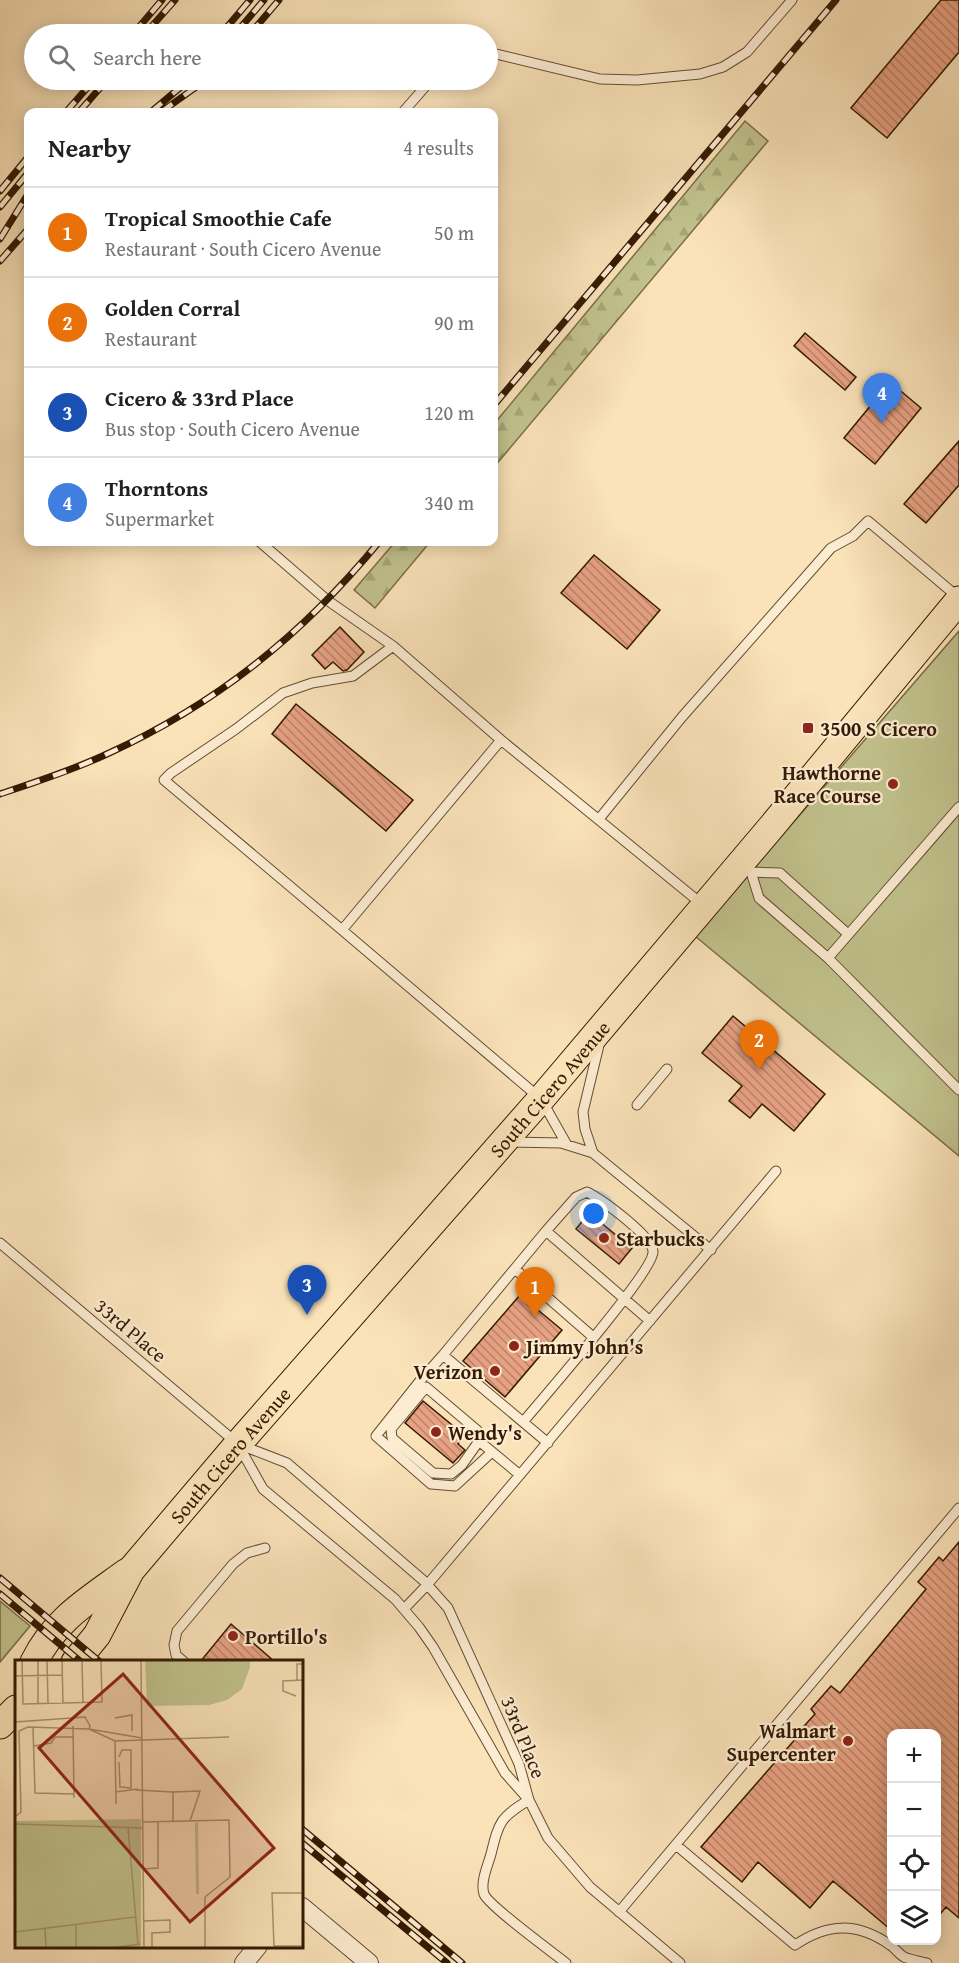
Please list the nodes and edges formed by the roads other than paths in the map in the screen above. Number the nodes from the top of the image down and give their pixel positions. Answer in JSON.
{"nodes":[{"id":1,"x":792,"y":0,"type":"edge"},
{"id":2,"x":498,"y":54,"type":"edge"},
{"id":3,"x":422,"y":90,"type":"edge"},
{"id":4,"x":406,"y":108,"type":"edge"},
{"id":5,"x":265,"y":546,"type":"edge"},
{"id":6,"x":959,"y":599,"type":"edge"},
{"id":7,"x":393,"y":646,"type":"junction"},
{"id":8,"x":501,"y":740,"type":"junction"},
{"id":9,"x":959,"y":807,"type":"edge"},
{"id":10,"x":599,"y":819,"type":"junction"},
{"id":11,"x":746,"y":867,"type":"junction"},
{"id":12,"x":704,"y":906,"type":"junction"},
{"id":13,"x":342,"y":930,"type":"junction"},
{"id":14,"x":848,"y":934,"type":"junction"},
{"id":15,"x":828,"y":958,"type":"junction"},
{"id":16,"x":604,"y":1024,"type":"junction"},
{"id":17,"x":667,"y":1069,"type":"dead end"},
{"id":18,"x":959,"y":1090,"type":"edge"},
{"id":19,"x":541,"y":1099,"type":"junction"},
{"id":20,"x":637,"y":1105,"type":"dead end"},
{"id":21,"x":502,"y":1142,"type":"junction"},
{"id":22,"x":567,"y":1144,"type":"junction"},
{"id":23,"x":593,"y":1153,"type":"junction"},
{"id":24,"x":776,"y":1171,"type":"dead end"},
{"id":25,"x":546,"y":1231,"type":"junction"},
{"id":26,"x":0,"y":1244,"type":"edge"},
{"id":27,"x":711,"y":1250,"type":"junction"},
{"id":28,"x":515,"y":1269,"type":"junction"},
{"id":29,"x":624,"y":1299,"type":"junction"},
{"id":30,"x":650,"y":1321,"type":"junction"},
{"id":31,"x":593,"y":1337,"type":"junction"},
{"id":32,"x":443,"y":1355,"type":"junction"},
{"id":33,"x":523,"y":1422,"type":"junction"},
{"id":34,"x":479,"y":1441,"type":"junction"},
{"id":35,"x":548,"y":1443,"type":"junction"},
{"id":36,"x":238,"y":1444,"type":"junction"},
{"id":37,"x":492,"y":1452,"type":"junction"},
{"id":38,"x":520,"y":1475,"type":"junction"},
{"id":39,"x":959,"y":1508,"type":"edge"},
{"id":40,"x":265,"y":1548,"type":"dead end"},
{"id":41,"x":131,"y":1570,"type":"junction"},
{"id":42,"x":427,"y":1585,"type":"junction"},
{"id":43,"x":404,"y":1609,"type":"junction"},
{"id":44,"x":35,"y":1660,"type":"edge"},
{"id":45,"x":77,"y":1660,"type":"edge"},
{"id":46,"x":181,"y":1660,"type":"edge"},
{"id":47,"x":529,"y":1800,"type":"junction"},
{"id":48,"x":676,"y":1845,"type":"junction"},
{"id":49,"x":303,"y":1908,"type":"edge"},
{"id":50,"x":620,"y":1912,"type":"junction"},
{"id":51,"x":257,"y":1948,"type":"edge"},
{"id":52,"x":244,"y":1963,"type":"edge"},
{"id":53,"x":369,"y":1963,"type":"edge"},
{"id":54,"x":566,"y":1963,"type":"edge"},
{"id":55,"x":680,"y":1963,"type":"edge"},
{"id":56,"x":927,"y":1963,"type":"edge"}],
"edges":[{"from":1,"to":2,"type":"lane"},
{"from":3,"to":4,"type":"lane"},
{"from":5,"to":7,"type":"lane"},
{"from":6,"to":10,"type":"lane"},
{"from":6,"to":11,"type":"main road","name":"South Cicero Avenue"},
{"from":7,"to":8,"type":"lane"},
{"from":7,"to":13,"type":"lane"},
{"from":8,"to":10,"type":"lane"},
{"from":8,"to":13,"type":"lane"},
{"from":9,"to":14,"type":"lane"},
{"from":10,"to":12,"type":"lane"},
{"from":11,"to":12,"type":"main road","name":"South Cicero Avenue"},
{"from":11,"to":14,"type":"lane"},
{"from":11,"to":15,"type":"lane"},
{"from":12,"to":16,"type":"main road","name":"South Cicero Avenue"},
{"from":13,"to":19,"type":"lane"},
{"from":14,"to":15,"type":"lane"},
{"from":15,"to":18,"type":"lane"},
{"from":16,"to":19,"type":"main road","name":"South Cicero Avenue"},
{"from":16,"to":23,"type":"lane"},
{"from":17,"to":20,"type":"lane"},
{"from":19,"to":21,"type":"main road","name":"South Cicero Avenue"},
{"from":19,"to":22,"type":"lane"},
{"from":21,"to":22,"type":"lane"},
{"from":21,"to":36,"type":"main road","name":"South Cicero Avenue"},
{"from":22,"to":23,"type":"lane"},
{"from":23,"to":27,"type":"lane"},
{"from":24,"to":27,"type":"lane"},
{"from":25,"to":28,"type":"lane"},
{"from":25,"to":29,"type":"lane"},
{"from":25,"to":29,"type":"lane"},
{"from":26,"to":36,"type":"lane","name":"33rd Place"},
{"from":27,"to":30,"type":"lane"},
{"from":28,"to":31,"type":"lane"},
{"from":28,"to":32,"type":"lane"},
{"from":29,"to":30,"type":"lane"},
{"from":29,"to":31,"type":"lane"},
{"from":30,"to":35,"type":"lane"},
{"from":31,"to":33,"type":"lane"},
{"from":32,"to":33,"type":"lane"},
{"from":32,"to":37,"type":"lane"},
{"from":33,"to":35,"type":"lane"},
{"from":34,"to":34,"type":"lane"},
{"from":34,"to":37,"type":"lane"},
{"from":35,"to":38,"type":"lane"},
{"from":36,"to":41,"type":"main road","name":"South Cicero Avenue"},
{"from":36,"to":42,"type":"lane","name":"33rd Place"},
{"from":36,"to":43,"type":"lane","name":"33rd Place"},
{"from":37,"to":38,"type":"lane"},
{"from":38,"to":42,"type":"lane"},
{"from":39,"to":48,"type":"lane"},
{"from":40,"to":46,"type":"lane"},
{"from":41,"to":44,"type":"main road","name":"South Cicero Avenue"},
{"from":41,"to":45,"type":"main road","name":"South Cicero Avenue"},
{"from":42,"to":43,"type":"lane"},
{"from":42,"to":47,"type":"lane","name":"33rd Place"},
{"from":43,"to":47,"type":"lane","name":"33rd Place"},
{"from":47,"to":50,"type":"lane"},
{"from":47,"to":54,"type":"lane"},
{"from":48,"to":50,"type":"lane"},
{"from":48,"to":56,"type":"lane"},
{"from":49,"to":53,"type":"street"},
{"from":50,"to":55,"type":"lane"},
{"from":51,"to":52,"type":"street"}]}
